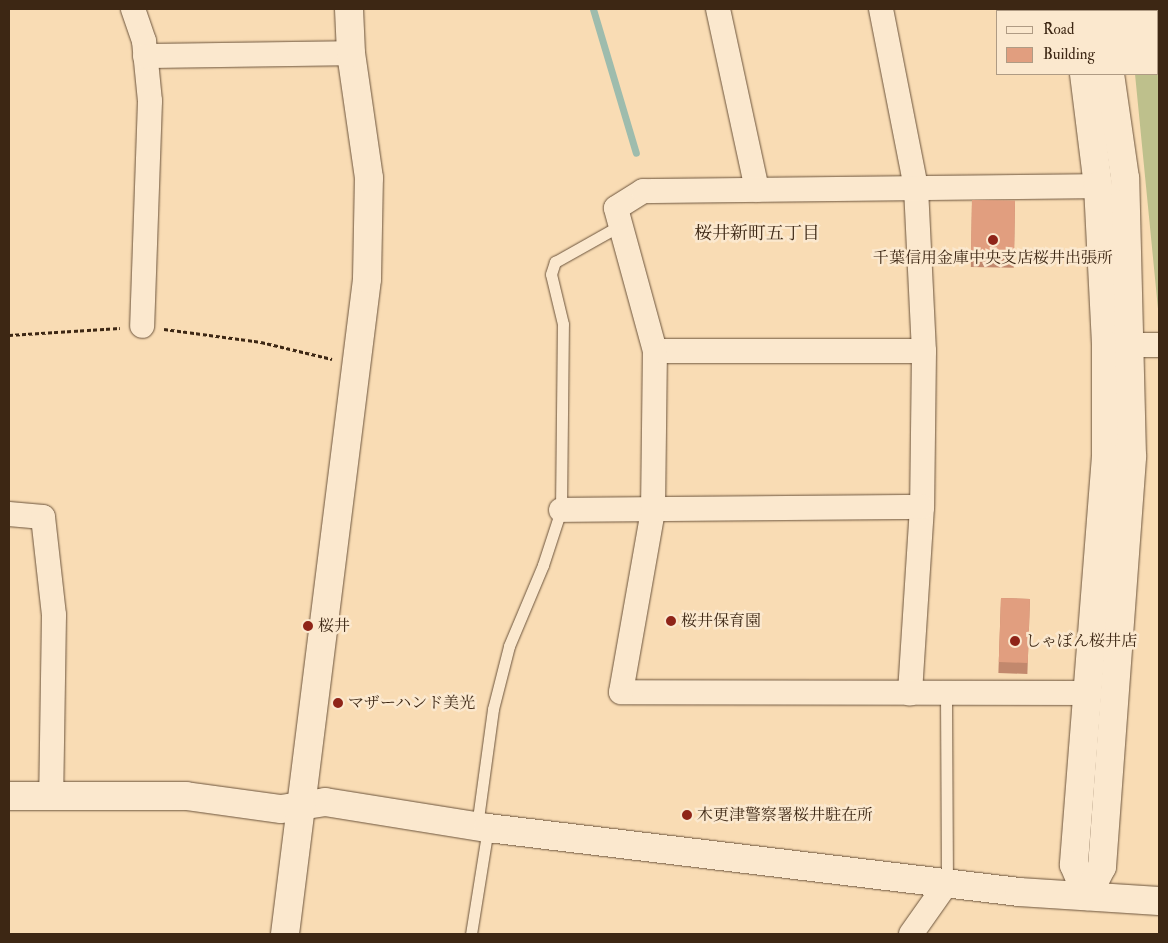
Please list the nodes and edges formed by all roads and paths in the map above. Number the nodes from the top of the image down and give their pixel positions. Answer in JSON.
{"nodes":[{"id":1,"x":133,"y":9,"type":"edge"},
{"id":2,"x":349,"y":9,"type":"edge"},
{"id":3,"x":718,"y":9,"type":"edge"},
{"id":4,"x":881,"y":9,"type":"edge"},
{"id":5,"x":352,"y":54,"type":"junction"},
{"id":6,"x":145,"y":56,"type":"junction"},
{"id":7,"x":1084,"y":75,"type":"edge"},
{"id":8,"x":1110,"y":75,"type":"edge"},
{"id":9,"x":1098,"y":186,"type":"junction"},
{"id":10,"x":916,"y":188,"type":"junction"},
{"id":11,"x":756,"y":190,"type":"junction"},
{"id":12,"x":621,"y":225,"type":"junction"},
{"id":13,"x":142,"y":326,"type":"junction"},
{"id":14,"x":9,"y":336,"type":"edge"},
{"id":15,"x":1119,"y":345,"type":"junction"},
{"id":16,"x":1159,"y":345,"type":"edge"},
{"id":17,"x":655,"y":351,"type":"junction"},
{"id":18,"x":924,"y":351,"type":"junction"},
{"id":19,"x":342,"y":362,"type":"dead end"},
{"id":20,"x":922,"y":507,"type":"junction"},
{"id":21,"x":561,"y":510,"type":"junction"},
{"id":22,"x":653,"y":511,"type":"junction"},
{"id":23,"x":9,"y":514,"type":"edge"},
{"id":24,"x":1086,"y":693,"type":"junction"},
{"id":25,"x":910,"y":694,"type":"junction"},
{"id":26,"x":946,"y":694,"type":"junction"},
{"id":27,"x":9,"y":796,"type":"edge"},
{"id":28,"x":51,"y":796,"type":"junction"},
{"id":29,"x":301,"y":805,"type":"junction"},
{"id":30,"x":482,"y":827,"type":"junction"},
{"id":31,"x":947,"y":883,"type":"junction"},
{"id":32,"x":1087,"y":896,"type":"junction"},
{"id":33,"x":1159,"y":901,"type":"edge"},
{"id":34,"x":285,"y":934,"type":"edge"},
{"id":35,"x":471,"y":934,"type":"edge"},
{"id":36,"x":911,"y":934,"type":"edge"}],
"edges":[{"from":1,"to":6,"type":"street"},
{"from":2,"to":5,"type":"street"},
{"from":3,"to":11,"type":"street"},
{"from":4,"to":10,"type":"street"},
{"from":5,"to":6,"type":"street"},
{"from":5,"to":29,"type":"street"},
{"from":6,"to":13,"type":"street"},
{"from":7,"to":9,"type":"street"},
{"from":8,"to":15,"type":"street"},
{"from":9,"to":10,"type":"street"},
{"from":9,"to":15,"type":"street"},
{"from":10,"to":11,"type":"street"},
{"from":10,"to":18,"type":"street"},
{"from":11,"to":12,"type":"street"},
{"from":12,"to":17,"type":"street"},
{"from":12,"to":21,"type":"lane"},
{"from":13,"to":14,"type":"path"},
{"from":13,"to":19,"type":"path"},
{"from":15,"to":16,"type":"street"},
{"from":15,"to":24,"type":"street"},
{"from":15,"to":32,"type":"street"},
{"from":17,"to":18,"type":"street"},
{"from":17,"to":22,"type":"street"},
{"from":18,"to":20,"type":"street"},
{"from":20,"to":22,"type":"street"},
{"from":20,"to":25,"type":"street"},
{"from":21,"to":22,"type":"street"},
{"from":21,"to":30,"type":"lane"},
{"from":22,"to":25,"type":"street"},
{"from":23,"to":28,"type":"street"},
{"from":24,"to":26,"type":"street"},
{"from":24,"to":32,"type":"street"},
{"from":25,"to":26,"type":"street"},
{"from":26,"to":31,"type":"lane"},
{"from":27,"to":28,"type":"street"},
{"from":28,"to":29,"type":"street"},
{"from":29,"to":30,"type":"street"},
{"from":29,"to":34,"type":"street"},
{"from":30,"to":31,"type":"street"},
{"from":30,"to":35,"type":"lane"},
{"from":31,"to":32,"type":"street"},
{"from":31,"to":36,"type":"street"},
{"from":32,"to":33,"type":"street"}]}
